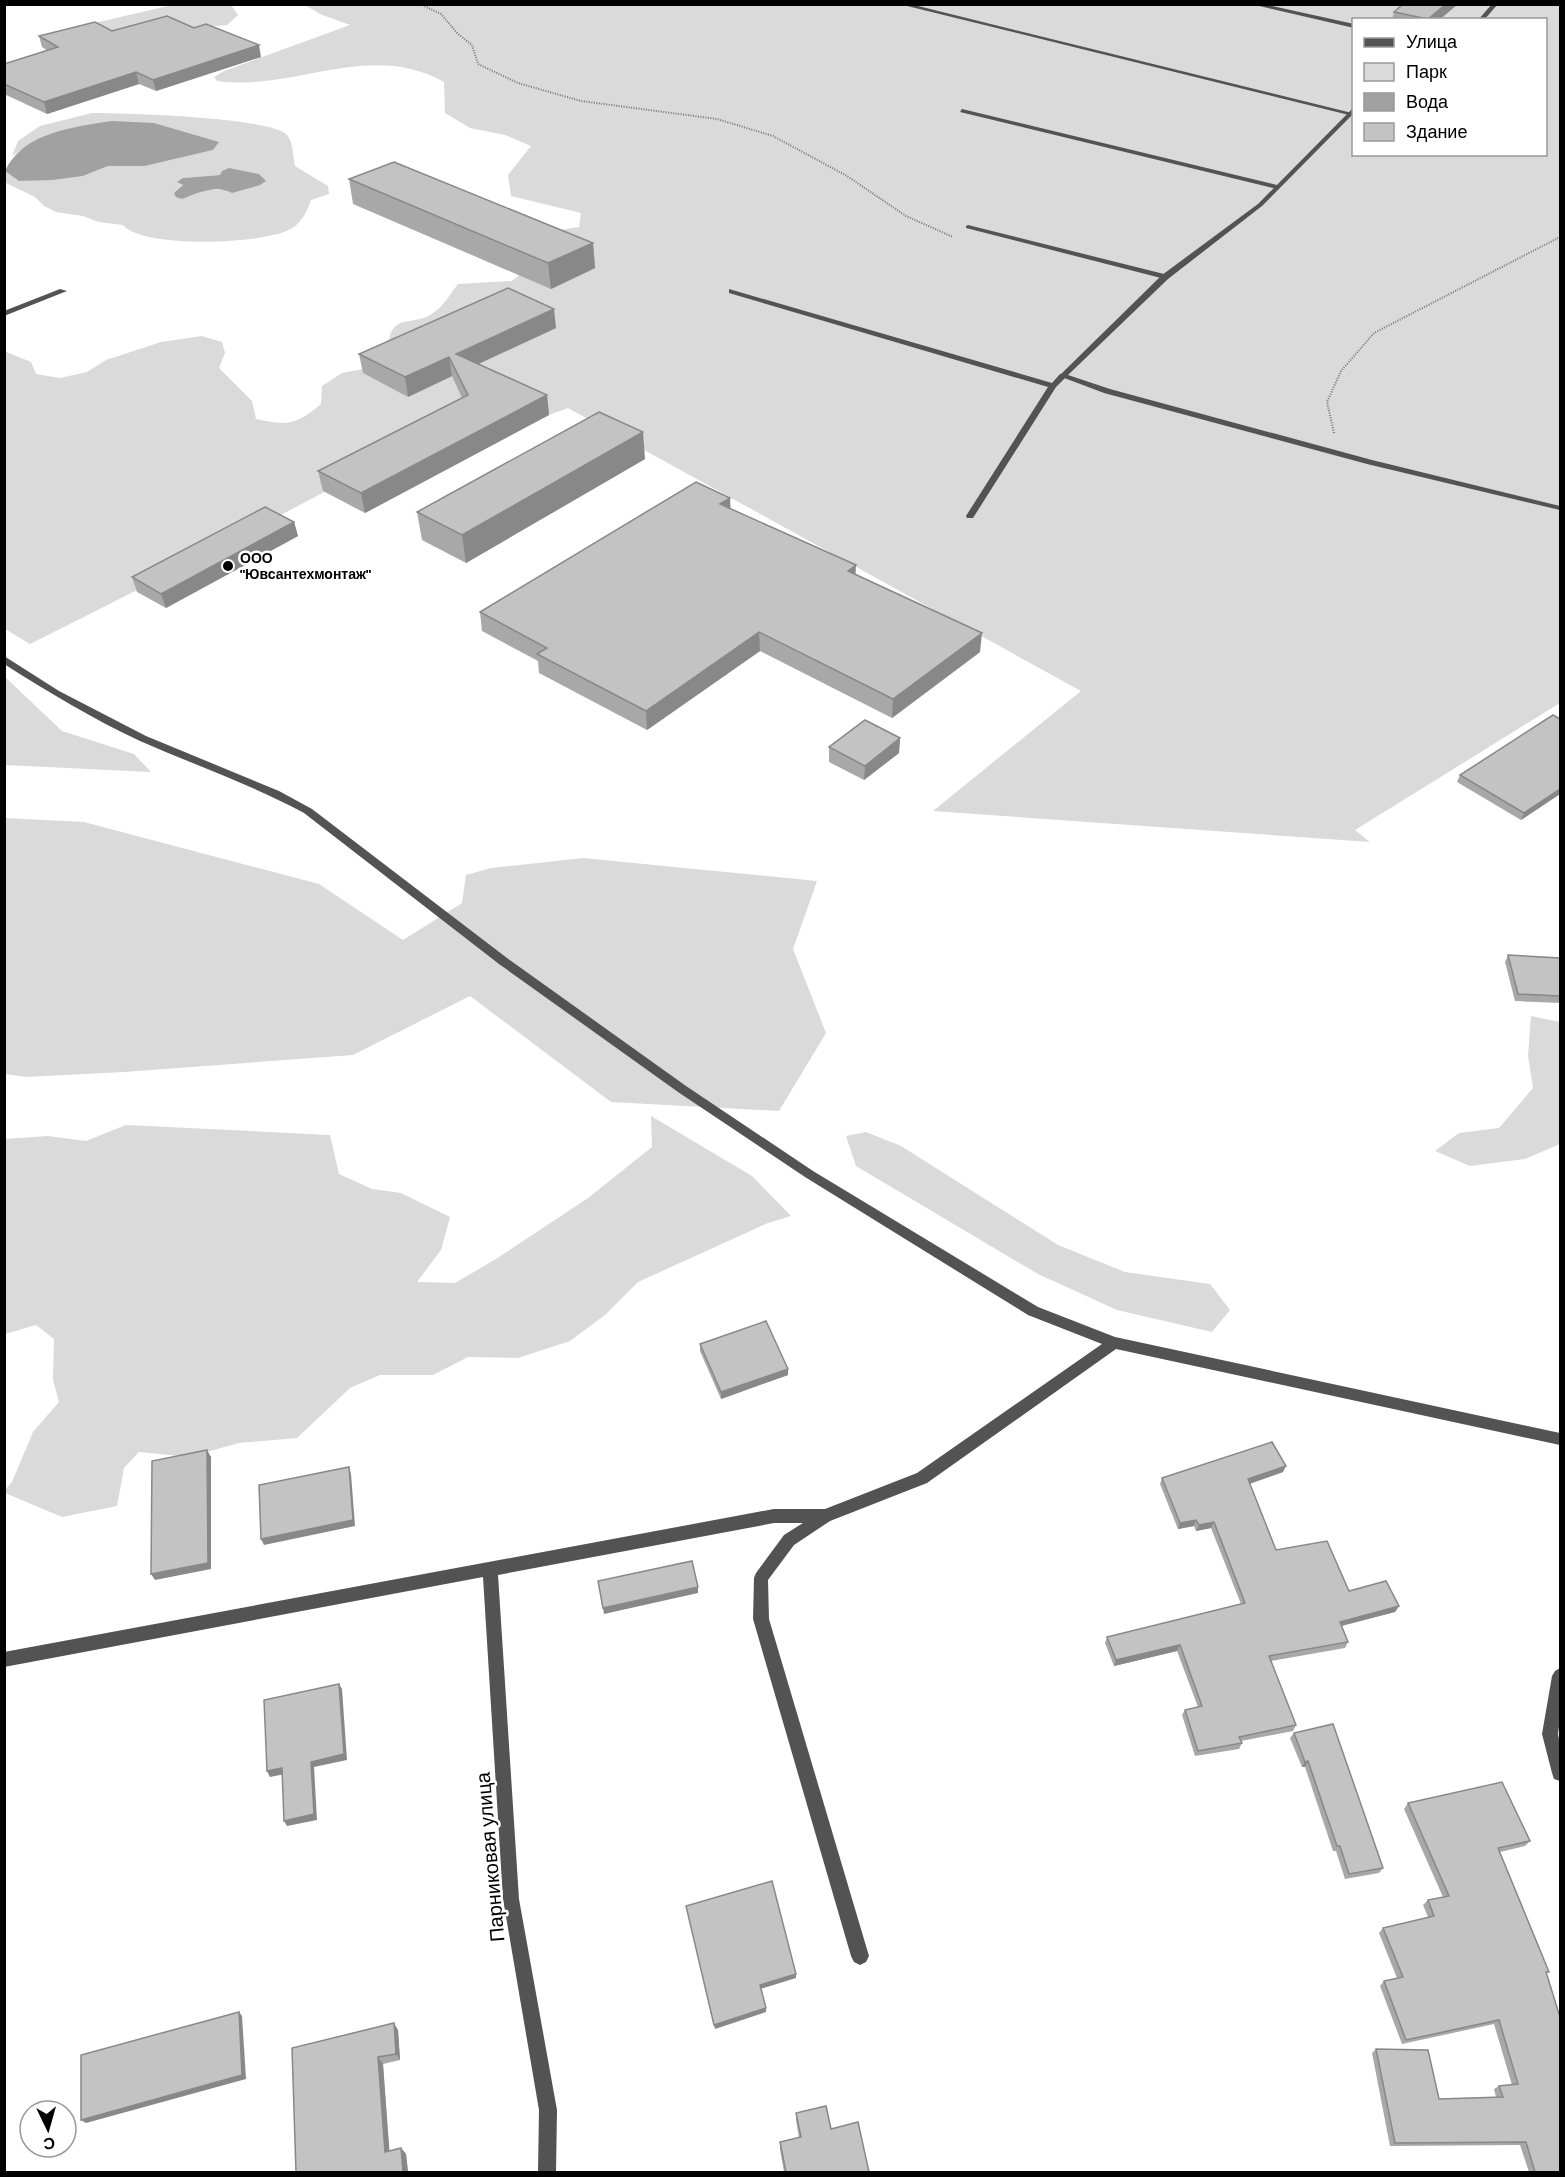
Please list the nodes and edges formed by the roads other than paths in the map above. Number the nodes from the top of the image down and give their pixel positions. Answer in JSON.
{"nodes":[{"id":1,"x":901,"y":4,"type":"edge"},
{"id":2,"x":1253,"y":4,"type":"edge"},
{"id":3,"x":1496,"y":4,"type":"edge"},
{"id":4,"x":1482,"y":18,"type":"edge"},
{"id":5,"x":1352,"y":26,"type":"edge"},
{"id":6,"x":962,"y":111,"type":"dead end"},
{"id":7,"x":1351,"y":111,"type":"edge"},
{"id":8,"x":1277,"y":187,"type":"junction"},
{"id":9,"x":968,"y":226,"type":"dead end"},
{"id":10,"x":1165,"y":277,"type":"junction"},
{"id":11,"x":63,"y":291,"type":"dead end"},
{"id":12,"x":732,"y":291,"type":"dead end"},
{"id":13,"x":4,"y":314,"type":"edge"},
{"id":14,"x":1063,"y":376,"type":"junction"},
{"id":15,"x":1053,"y":386,"type":"junction"},
{"id":16,"x":1560,"y":508,"type":"edge"},
{"id":17,"x":970,"y":516,"type":"dead end"},
{"id":18,"x":4,"y":659,"type":"edge"},
{"id":19,"x":1114,"y":1343,"type":"junction"},
{"id":20,"x":1560,"y":1439,"type":"edge"},
{"id":21,"x":825,"y":1516,"type":"junction"},
{"id":22,"x":490,"y":1571,"type":"junction"},
{"id":23,"x":4,"y":1660,"type":"edge"},
{"id":24,"x":1560,"y":1676,"type":"edge"},
{"id":25,"x":1560,"y":1773,"type":"edge"},
{"id":26,"x":860,"y":1956,"type":"dead end"},
{"id":27,"x":547,"y":2172,"type":"edge"}],
"edges":[{"from":1,"to":7,"type":"street"},
{"from":2,"to":5,"type":"street"},
{"from":3,"to":4,"type":"street"},
{"from":6,"to":8,"type":"street"},
{"from":7,"to":8,"type":"street"},
{"from":8,"to":10,"type":"street"},
{"from":9,"to":10,"type":"street"},
{"from":10,"to":14,"type":"street"},
{"from":11,"to":13,"type":"street"},
{"from":12,"to":15,"type":"street"},
{"from":14,"to":15,"type":"street"},
{"from":14,"to":16,"type":"street"},
{"from":15,"to":17,"type":"street"},
{"from":18,"to":19,"type":"street"},
{"from":19,"to":20,"type":"street"},
{"from":19,"to":21,"type":"street"},
{"from":21,"to":22,"type":"street"},
{"from":21,"to":26,"type":"street"},
{"from":22,"to":23,"type":"street"},
{"from":22,"to":27,"type":"street","name":"Парниковая улица"},
{"from":24,"to":25,"type":"street"}]}
